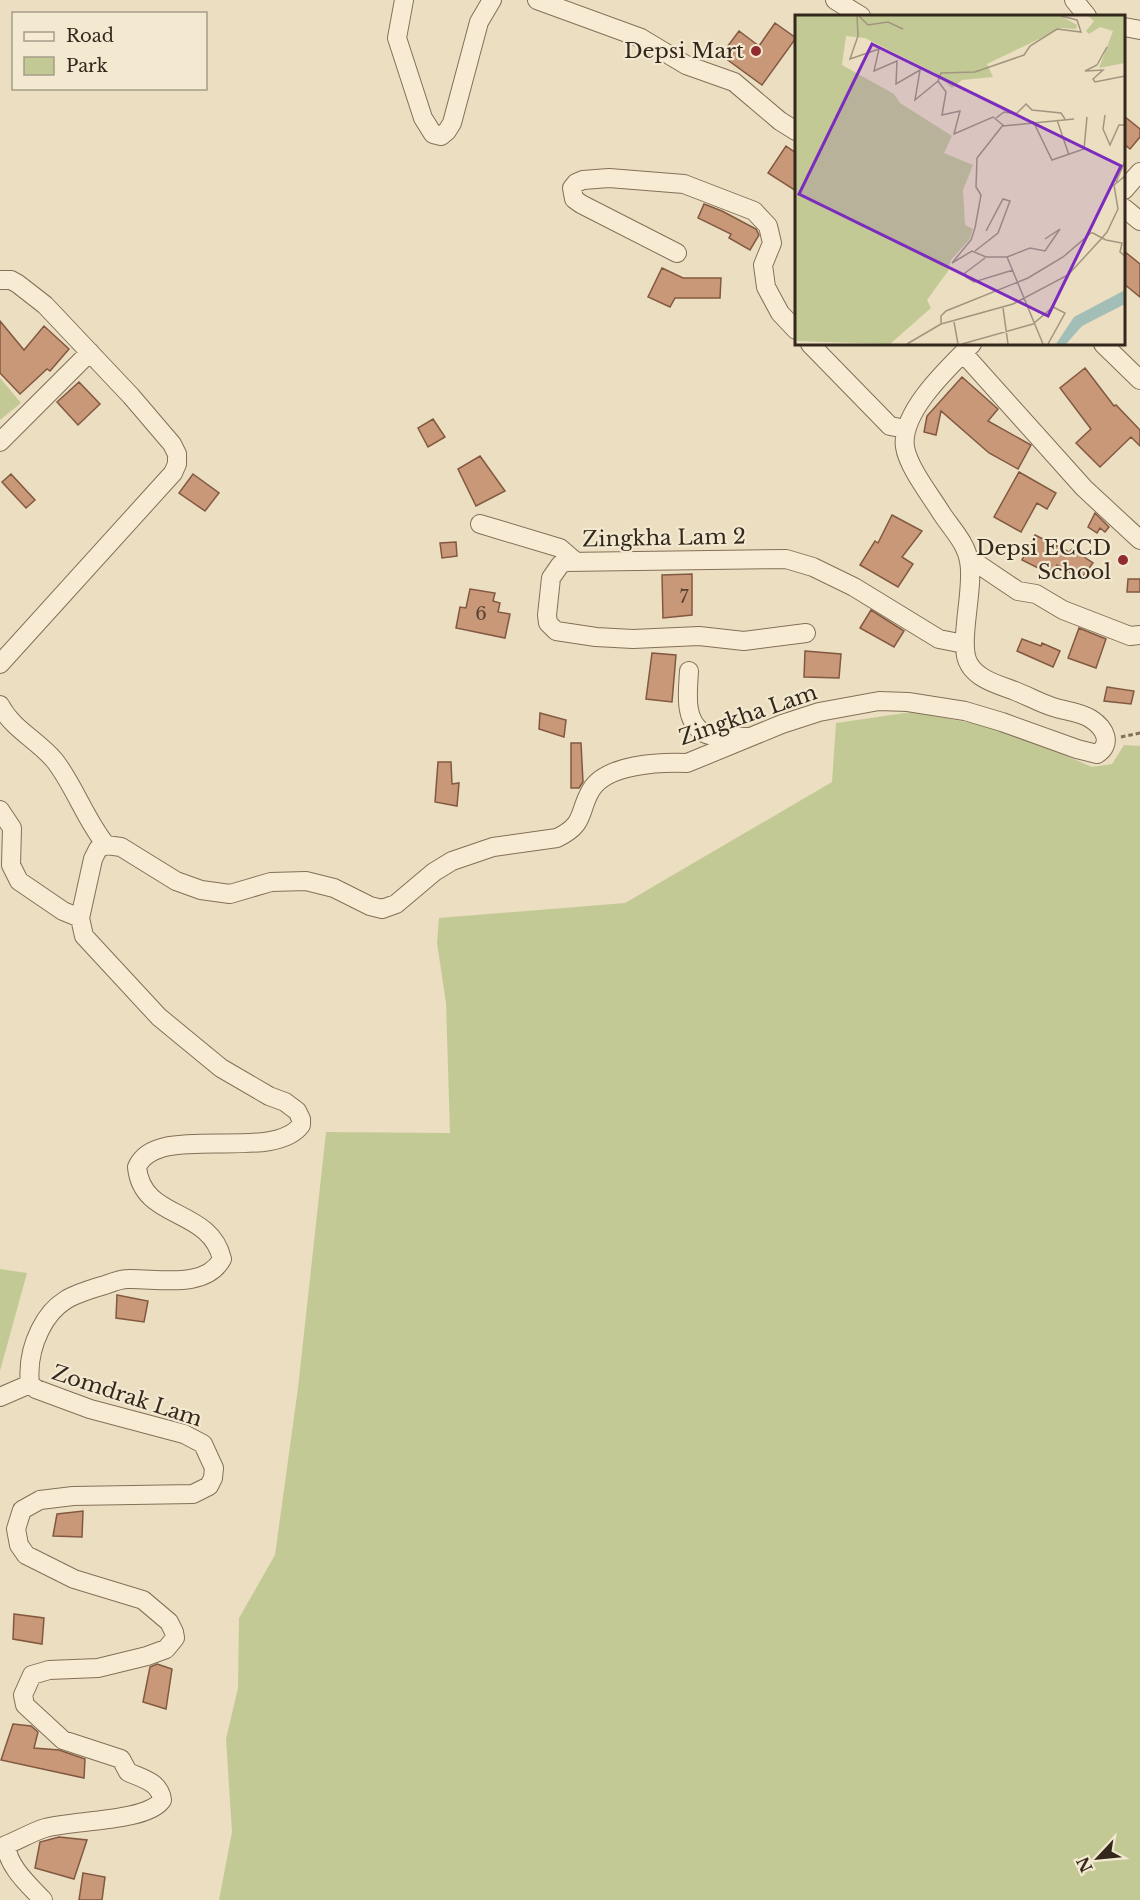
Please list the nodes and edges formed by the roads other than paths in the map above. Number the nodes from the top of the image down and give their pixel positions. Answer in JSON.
{"nodes":[{"id":1,"x":404,"y":0,"type":"edge"},
{"id":2,"x":492,"y":0,"type":"edge"},
{"id":3,"x":537,"y":0,"type":"edge"},
{"id":4,"x":835,"y":0,"type":"edge"},
{"id":5,"x":1074,"y":0,"type":"edge"},
{"id":6,"x":859,"y":15,"type":"edge"},
{"id":7,"x":1086,"y":15,"type":"edge"},
{"id":8,"x":1125,"y":27,"type":"edge"},
{"id":9,"x":1140,"y":30,"type":"edge"},
{"id":10,"x":795,"y":130,"type":"edge"},
{"id":11,"x":1140,"y":172,"type":"edge"},
{"id":12,"x":1125,"y":189,"type":"edge"},
{"id":13,"x":1125,"y":209,"type":"edge"},
{"id":14,"x":1140,"y":221,"type":"edge"},
{"id":15,"x":677,"y":253,"type":"dead end"},
{"id":16,"x":0,"y":280,"type":"edge"},
{"id":17,"x":795,"y":329,"type":"edge"},
{"id":18,"x":811,"y":345,"type":"edge"},
{"id":19,"x":1103,"y":345,"type":"edge"},
{"id":20,"x":968,"y":348,"type":"edge"},
{"id":21,"x":90,"y":352,"type":"junction"},
{"id":22,"x":1140,"y":380,"type":"edge"},
{"id":23,"x":906,"y":429,"type":"junction"},
{"id":24,"x":0,"y":442,"type":"edge"},
{"id":25,"x":480,"y":524,"type":"dead end"},
{"id":26,"x":1140,"y":540,"type":"edge"},
{"id":27,"x":969,"y":558,"type":"junction"},
{"id":28,"x":576,"y":562,"type":"junction"},
{"id":29,"x":806,"y":633,"type":"dead end"},
{"id":30,"x":1140,"y":635,"type":"edge"},
{"id":31,"x":964,"y":644,"type":"junction"},
{"id":32,"x":0,"y":664,"type":"edge"},
{"id":33,"x":689,"y":671,"type":"dead end"},
{"id":34,"x":0,"y":705,"type":"edge"},
{"id":35,"x":752,"y":738,"type":"junction"},
{"id":36,"x":0,"y":810,"type":"edge"},
{"id":37,"x":106,"y":845,"type":"junction"},
{"id":38,"x":80,"y":918,"type":"junction"},
{"id":39,"x":30,"y":1384,"type":"junction"},
{"id":40,"x":0,"y":1397,"type":"edge"},
{"id":41,"x":43,"y":1900,"type":"edge"}],
"edges":[{"from":1,"to":2,"type":"street"},
{"from":3,"to":10,"type":"street"},
{"from":4,"to":6,"type":"street"},
{"from":5,"to":7,"type":"street"},
{"from":8,"to":9,"type":"street"},
{"from":11,"to":12,"type":"street"},
{"from":13,"to":14,"type":"street"},
{"from":15,"to":17,"type":"street"},
{"from":16,"to":21,"type":"street"},
{"from":18,"to":23,"type":"street"},
{"from":19,"to":22,"type":"street"},
{"from":20,"to":23,"type":"street"},
{"from":20,"to":26,"type":"street"},
{"from":21,"to":24,"type":"street"},
{"from":21,"to":32,"type":"street"},
{"from":23,"to":27,"type":"street"},
{"from":25,"to":28,"type":"street"},
{"from":27,"to":30,"type":"street"},
{"from":27,"to":31,"type":"street"},
{"from":28,"to":29,"type":"street","name":"Zingkha Lam 2"},
{"from":28,"to":31,"type":"street","name":"Zingkha Lam 2"},
{"from":31,"to":35,"type":"street","name":"Zingkha Lam"},
{"from":33,"to":35,"type":"street"},
{"from":34,"to":37,"type":"street"},
{"from":35,"to":37,"type":"street","name":"Zingkha Lam"},
{"from":36,"to":38,"type":"street"},
{"from":37,"to":38,"type":"street"},
{"from":38,"to":39,"type":"street"},
{"from":39,"to":40,"type":"street"},
{"from":39,"to":41,"type":"street","name":"Zomdrak Lam"}]}
